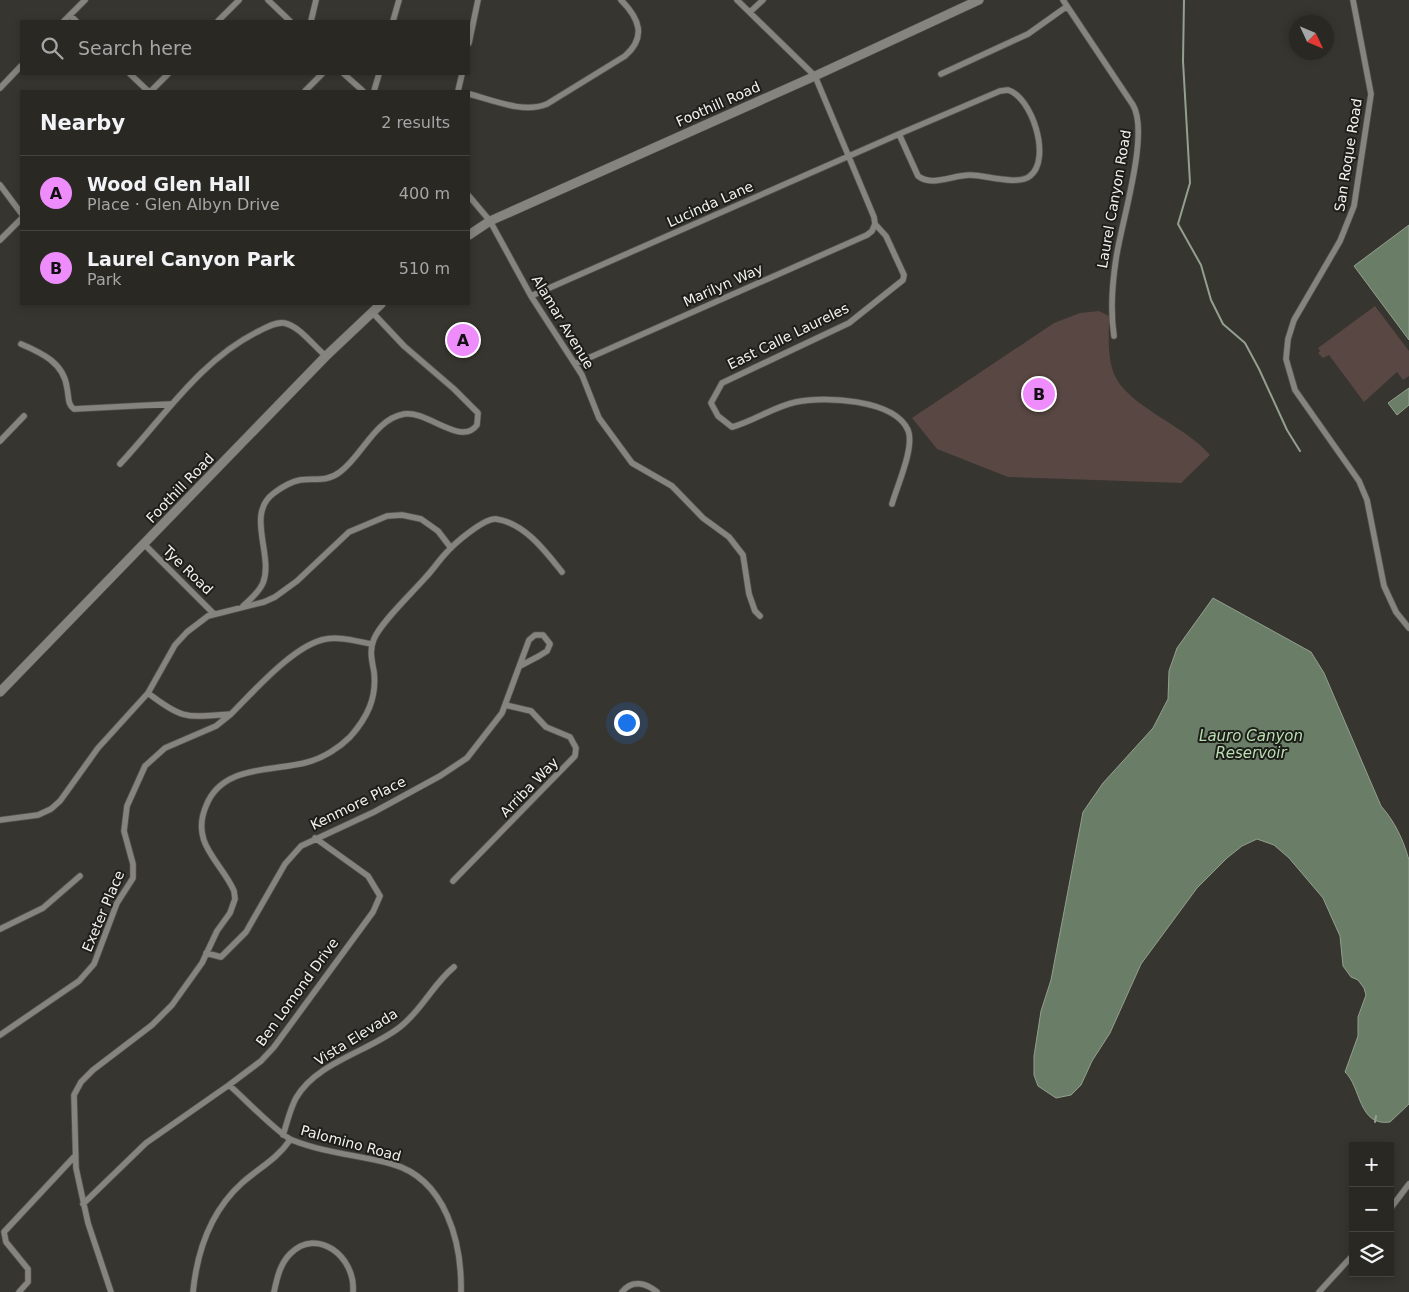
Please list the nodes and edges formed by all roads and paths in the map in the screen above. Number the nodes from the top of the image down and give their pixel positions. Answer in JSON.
{"nodes":[{"id":1,"x":85,"y":0,"type":"edge"},
{"id":2,"x":239,"y":0,"type":"edge"},
{"id":3,"x":268,"y":0,"type":"edge"},
{"id":4,"x":316,"y":0,"type":"edge"},
{"id":5,"x":399,"y":0,"type":"edge"},
{"id":6,"x":478,"y":0,"type":"edge"},
{"id":7,"x":621,"y":0,"type":"edge"},
{"id":8,"x":737,"y":0,"type":"edge"},
{"id":9,"x":763,"y":0,"type":"edge"},
{"id":10,"x":979,"y":0,"type":"edge"},
{"id":11,"x":1063,"y":0,"type":"edge"},
{"id":12,"x":1353,"y":0,"type":"edge"},
{"id":13,"x":1066,"y":7,"type":"junction"},
{"id":14,"x":750,"y":12,"type":"junction"},
{"id":15,"x":70,"y":15,"type":"junction"},
{"id":16,"x":65,"y":20,"type":"edge"},
{"id":17,"x":75,"y":20,"type":"edge"},
{"id":18,"x":219,"y":20,"type":"edge"},
{"id":19,"x":289,"y":20,"type":"edge"},
{"id":20,"x":311,"y":20,"type":"edge"},
{"id":21,"x":393,"y":20,"type":"edge"},
{"id":22,"x":470,"y":39,"type":"edge"},
{"id":23,"x":20,"y":67,"type":"edge"},
{"id":24,"x":941,"y":74,"type":"dead end"},
{"id":25,"x":131,"y":75,"type":"edge"},
{"id":26,"x":167,"y":75,"type":"edge"},
{"id":27,"x":321,"y":75,"type":"edge"},
{"id":28,"x":345,"y":75,"type":"edge"},
{"id":29,"x":379,"y":75,"type":"edge"},
{"id":30,"x":462,"y":75,"type":"edge"},
{"id":31,"x":815,"y":76,"type":"junction"},
{"id":32,"x":0,"y":88,"type":"edge"},
{"id":33,"x":149,"y":90,"type":"edge"},
{"id":34,"x":151,"y":90,"type":"edge"},
{"id":35,"x":306,"y":90,"type":"edge"},
{"id":36,"x":362,"y":90,"type":"edge"},
{"id":37,"x":374,"y":90,"type":"edge"},
{"id":38,"x":458,"y":90,"type":"edge"},
{"id":39,"x":470,"y":94,"type":"edge"},
{"id":40,"x":899,"y":134,"type":"junction"},
{"id":41,"x":849,"y":156,"type":"junction"},
{"id":42,"x":0,"y":185,"type":"edge"},
{"id":43,"x":470,"y":197,"type":"edge"},
{"id":44,"x":20,"y":212,"type":"edge"},
{"id":45,"x":20,"y":220,"type":"edge"},
{"id":46,"x":490,"y":221,"type":"junction"},
{"id":47,"x":875,"y":224,"type":"junction"},
{"id":48,"x":470,"y":234,"type":"edge"},
{"id":49,"x":0,"y":240,"type":"edge"},
{"id":50,"x":531,"y":296,"type":"junction"},
{"id":51,"x":380,"y":305,"type":"edge"},
{"id":52,"x":372,"y":312,"type":"junction"},
{"id":53,"x":1114,"y":336,"type":"dead end"},
{"id":54,"x":21,"y":344,"type":"dead end"},
{"id":55,"x":326,"y":356,"type":"junction"},
{"id":56,"x":576,"y":364,"type":"junction"},
{"id":57,"x":171,"y":404,"type":"junction"},
{"id":58,"x":24,"y":416,"type":"dead end"},
{"id":59,"x":0,"y":440,"type":"edge"},
{"id":60,"x":120,"y":464,"type":"dead end"},
{"id":61,"x":892,"y":504,"type":"dead end"},
{"id":62,"x":144,"y":544,"type":"junction"},
{"id":63,"x":451,"y":548,"type":"junction"},
{"id":64,"x":562,"y":572,"type":"dead end"},
{"id":65,"x":241,"y":608,"type":"junction"},
{"id":66,"x":214,"y":614,"type":"junction"},
{"id":67,"x":760,"y":616,"type":"dead end"},
{"id":68,"x":1409,"y":628,"type":"edge"},
{"id":69,"x":372,"y":644,"type":"junction"},
{"id":70,"x":520,"y":666,"type":"junction"},
{"id":71,"x":0,"y":692,"type":"edge"},
{"id":72,"x":148,"y":693,"type":"junction"},
{"id":73,"x":505,"y":705,"type":"junction"},
{"id":74,"x":231,"y":714,"type":"junction"},
{"id":75,"x":0,"y":820,"type":"edge"},
{"id":76,"x":315,"y":838,"type":"junction"},
{"id":77,"x":80,"y":876,"type":"dead end"},
{"id":78,"x":453,"y":881,"type":"dead end"},
{"id":79,"x":0,"y":929,"type":"edge"},
{"id":80,"x":206,"y":953,"type":"junction"},
{"id":81,"x":454,"y":967,"type":"dead end"},
{"id":82,"x":0,"y":1034,"type":"edge"},
{"id":83,"x":229,"y":1085,"type":"junction"},
{"id":84,"x":283,"y":1135,"type":"junction"},
{"id":85,"x":290,"y":1140,"type":"junction"},
{"id":86,"x":74,"y":1157,"type":"junction"},
{"id":87,"x":1409,"y":1184,"type":"edge"},
{"id":88,"x":83,"y":1204,"type":"junction"},
{"id":89,"x":1394,"y":1204,"type":"edge"},
{"id":90,"x":1349,"y":1259,"type":"edge"},
{"id":91,"x":19,"y":1292,"type":"edge"},
{"id":92,"x":111,"y":1292,"type":"edge"},
{"id":93,"x":192,"y":1292,"type":"edge"},
{"id":94,"x":274,"y":1292,"type":"edge"},
{"id":95,"x":353,"y":1292,"type":"edge"},
{"id":96,"x":461,"y":1292,"type":"edge"},
{"id":97,"x":622,"y":1292,"type":"edge"},
{"id":98,"x":657,"y":1292,"type":"edge"},
{"id":99,"x":1319,"y":1292,"type":"edge"}],
"edges":[{"from":1,"to":15,"type":"street"},
{"from":2,"to":18,"type":"street"},
{"from":3,"to":19,"type":"street"},
{"from":4,"to":20,"type":"street"},
{"from":5,"to":21,"type":"street"},
{"from":6,"to":22,"type":"street"},
{"from":7,"to":39,"type":"street"},
{"from":8,"to":14,"type":"street","name":"East Calle Laureles"},
{"from":9,"to":14,"type":"street"},
{"from":10,"to":31,"type":"main road","name":"Foothill Road"},
{"from":11,"to":13,"type":"street","name":"Laurel Canyon Road"},
{"from":12,"to":68,"type":"street","name":"San Roque Road"},
{"from":13,"to":24,"type":"street"},
{"from":13,"to":53,"type":"street","name":"Laurel Canyon Road"},
{"from":14,"to":31,"type":"street","name":"East Calle Laureles"},
{"from":15,"to":16,"type":"street"},
{"from":15,"to":17,"type":"street"},
{"from":23,"to":32,"type":"street"},
{"from":25,"to":33,"type":"street"},
{"from":26,"to":34,"type":"street"},
{"from":27,"to":35,"type":"street"},
{"from":28,"to":36,"type":"street"},
{"from":29,"to":37,"type":"street"},
{"from":30,"to":38,"type":"street"},
{"from":31,"to":41,"type":"street","name":"East Calle Laureles"},
{"from":31,"to":46,"type":"main road","name":"Foothill Road"},
{"from":40,"to":40,"type":"street","name":"Lucinda Lane"},
{"from":40,"to":41,"type":"street","name":"Lucinda Lane"},
{"from":41,"to":47,"type":"street","name":"East Calle Laureles"},
{"from":41,"to":50,"type":"street","name":"Lucinda Lane"},
{"from":42,"to":44,"type":"street"},
{"from":43,"to":46,"type":"street","name":"Alamar Avenue"},
{"from":45,"to":49,"type":"street"},
{"from":46,"to":48,"type":"main road","name":"Foothill Road"},
{"from":46,"to":50,"type":"street","name":"Alamar Avenue"},
{"from":47,"to":56,"type":"street","name":"Marilyn Way"},
{"from":47,"to":61,"type":"street","name":"East Calle Laureles"},
{"from":50,"to":56,"type":"street","name":"Alamar Avenue"},
{"from":51,"to":52,"type":"main road","name":"Foothill Road"},
{"from":52,"to":55,"type":"main road","name":"Foothill Road"},
{"from":52,"to":65,"type":"street"},
{"from":54,"to":57,"type":"street"},
{"from":55,"to":57,"type":"street"},
{"from":55,"to":62,"type":"main road","name":"Foothill Road"},
{"from":56,"to":67,"type":"street","name":"Alamar Avenue"},
{"from":57,"to":60,"type":"street"},
{"from":58,"to":59,"type":"street"},
{"from":62,"to":66,"type":"street","name":"Tye Road"},
{"from":62,"to":71,"type":"main road","name":"Foothill Road"},
{"from":63,"to":64,"type":"street"},
{"from":63,"to":65,"type":"street"},
{"from":63,"to":69,"type":"street"},
{"from":65,"to":66,"type":"street"},
{"from":66,"to":72,"type":"street"},
{"from":69,"to":74,"type":"street","name":"Exeter Place"},
{"from":69,"to":80,"type":"street"},
{"from":70,"to":70,"type":"street","name":"Kenmore Place"},
{"from":70,"to":73,"type":"street","name":"Kenmore Place"},
{"from":72,"to":74,"type":"street"},
{"from":72,"to":75,"type":"street"},
{"from":73,"to":76,"type":"street","name":"Kenmore Place"},
{"from":73,"to":78,"type":"street","name":"Arriba Way"},
{"from":74,"to":82,"type":"street","name":"Exeter Place"},
{"from":76,"to":80,"type":"street","name":"Kenmore Place"},
{"from":76,"to":83,"type":"street","name":"Ben Lomond Drive"},
{"from":77,"to":79,"type":"street"},
{"from":80,"to":86,"type":"street"},
{"from":81,"to":84,"type":"street","name":"Vista Elevada"},
{"from":83,"to":84,"type":"street","name":"Palomino Road"},
{"from":83,"to":88,"type":"street","name":"Ben Lomond Drive"},
{"from":84,"to":85,"type":"street","name":"Palomino Road"},
{"from":85,"to":93,"type":"street"},
{"from":85,"to":96,"type":"street","name":"Palomino Road"},
{"from":86,"to":88,"type":"street"},
{"from":86,"to":91,"type":"street"},
{"from":87,"to":89,"type":"street"},
{"from":88,"to":92,"type":"street"},
{"from":90,"to":99,"type":"street"},
{"from":94,"to":95,"type":"street"},
{"from":97,"to":98,"type":"street"}]}
